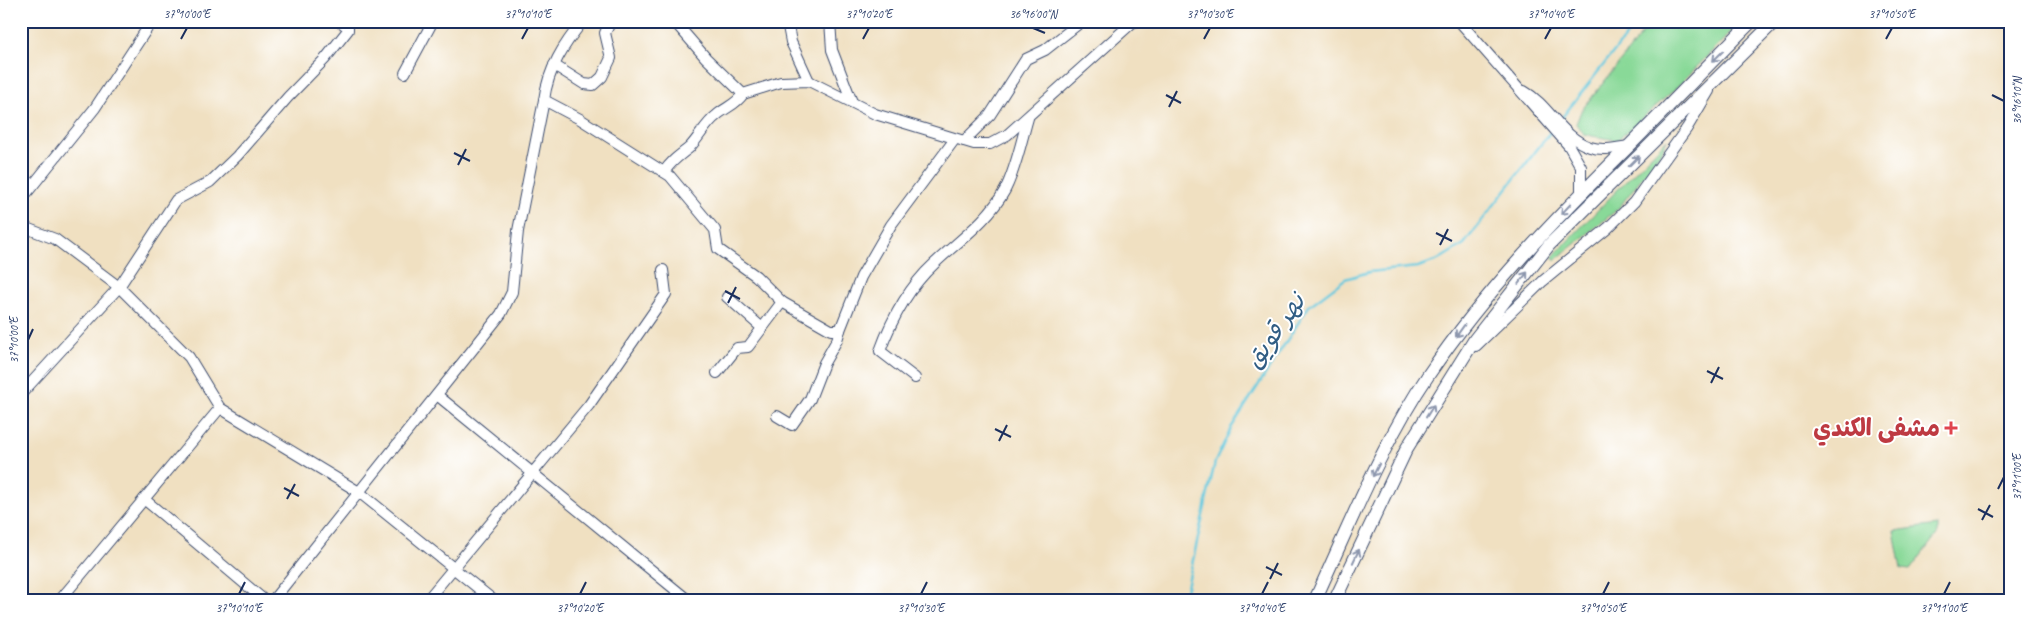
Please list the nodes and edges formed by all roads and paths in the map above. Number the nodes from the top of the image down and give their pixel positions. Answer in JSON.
{"nodes":[{"id":1,"x":152,"y":21,"type":"edge"},
{"id":2,"x":339,"y":21,"type":"edge"},
{"id":3,"x":433,"y":21,"type":"edge"},
{"id":4,"x":584,"y":21,"type":"edge"},
{"id":5,"x":611,"y":21,"type":"edge"},
{"id":6,"x":674,"y":21,"type":"edge"},
{"id":7,"x":787,"y":21,"type":"edge"},
{"id":8,"x":830,"y":21,"type":"edge"},
{"id":9,"x":1082,"y":21,"type":"edge"},
{"id":10,"x":1459,"y":21,"type":"edge"},
{"id":11,"x":1752,"y":21,"type":"edge"},
{"id":12,"x":1775,"y":21,"type":"edge"},
{"id":13,"x":1135,"y":22,"type":"edge"},
{"id":14,"x":554,"y":65,"type":"junction"},
{"id":15,"x":404,"y":73,"type":"dead end"},
{"id":16,"x":809,"y":81,"type":"junction"},
{"id":17,"x":1714,"y":82,"type":"junction"},
{"id":18,"x":743,"y":94,"type":"junction"},
{"id":19,"x":544,"y":100,"type":"junction"},
{"id":20,"x":852,"y":102,"type":"junction"},
{"id":21,"x":1028,"y":117,"type":"junction"},
{"id":22,"x":960,"y":140,"type":"junction"},
{"id":23,"x":1571,"y":142,"type":"junction"},
{"id":24,"x":1629,"y":146,"type":"junction"},
{"id":25,"x":664,"y":172,"type":"junction"},
{"id":26,"x":1581,"y":193,"type":"junction"},
{"id":27,"x":21,"y":200,"type":"edge"},
{"id":28,"x":21,"y":226,"type":"edge"},
{"id":29,"x":663,"y":270,"type":"dead end"},
{"id":30,"x":119,"y":287,"type":"junction"},
{"id":31,"x":727,"y":298,"type":"dead end"},
{"id":32,"x":782,"y":302,"type":"junction"},
{"id":33,"x":761,"y":326,"type":"junction"},
{"id":34,"x":840,"y":330,"type":"junction"},
{"id":35,"x":1464,"y":357,"type":"junction"},
{"id":36,"x":717,"y":373,"type":"dead end"},
{"id":37,"x":915,"y":378,"type":"dead end"},
{"id":38,"x":21,"y":394,"type":"edge"},
{"id":39,"x":437,"y":395,"type":"junction"},
{"id":40,"x":220,"y":408,"type":"junction"},
{"id":41,"x":777,"y":416,"type":"dead end"},
{"id":42,"x":532,"y":473,"type":"junction"},
{"id":43,"x":359,"y":492,"type":"junction"},
{"id":44,"x":144,"y":500,"type":"junction"},
{"id":45,"x":454,"y":569,"type":"junction"},
{"id":46,"x":66,"y":598,"type":"edge"},
{"id":47,"x":264,"y":600,"type":"edge"},
{"id":48,"x":273,"y":600,"type":"edge"},
{"id":49,"x":427,"y":600,"type":"edge"},
{"id":50,"x":493,"y":600,"type":"edge"},
{"id":51,"x":688,"y":600,"type":"edge"},
{"id":52,"x":1316,"y":600,"type":"edge"},
{"id":53,"x":1335,"y":600,"type":"edge"}],
"edges":[{"from":1,"to":27,"type":"street"},
{"from":2,"to":30,"type":"street"},
{"from":3,"to":15,"type":"street"},
{"from":4,"to":14,"type":"street"},
{"from":5,"to":14,"type":"street"},
{"from":6,"to":18,"type":"street"},
{"from":7,"to":16,"type":"street"},
{"from":8,"to":20,"type":"street"},
{"from":9,"to":22,"type":"street"},
{"from":10,"to":23,"type":"street"},
{"from":11,"to":24,"type":"main road","one_way":true},
{"from":12,"to":17,"type":"main road"},
{"from":13,"to":21,"type":"street"},
{"from":14,"to":19,"type":"street"},
{"from":16,"to":18,"type":"street"},
{"from":16,"to":20,"type":"street"},
{"from":35,"to":17,"type":"main road","one_way":true},
{"from":17,"to":35,"type":"street"},
{"from":18,"to":25,"type":"street"},
{"from":19,"to":25,"type":"street"},
{"from":19,"to":39,"type":"street"},
{"from":20,"to":22,"type":"street"},
{"from":21,"to":22,"type":"street"},
{"from":21,"to":37,"type":"street"},
{"from":22,"to":34,"type":"street"},
{"from":23,"to":24,"type":"street"},
{"from":23,"to":26,"type":"street"},
{"from":24,"to":26,"type":"main road"},
{"from":25,"to":32,"type":"street"},
{"from":26,"to":52,"type":"main road","one_way":true},
{"from":28,"to":30,"type":"street"},
{"from":29,"to":42,"type":"street"},
{"from":30,"to":38,"type":"street"},
{"from":30,"to":40,"type":"street"},
{"from":31,"to":33,"type":"street"},
{"from":32,"to":33,"type":"street"},
{"from":32,"to":34,"type":"street"},
{"from":33,"to":36,"type":"street"},
{"from":34,"to":41,"type":"street"},
{"from":53,"to":35,"type":"main road","one_way":true},
{"from":39,"to":42,"type":"street"},
{"from":39,"to":43,"type":"street"},
{"from":40,"to":43,"type":"street"},
{"from":40,"to":44,"type":"street"},
{"from":42,"to":45,"type":"street"},
{"from":42,"to":51,"type":"street"},
{"from":43,"to":45,"type":"street"},
{"from":43,"to":48,"type":"street"},
{"from":44,"to":46,"type":"street"},
{"from":44,"to":47,"type":"street"},
{"from":45,"to":49,"type":"street"},
{"from":45,"to":50,"type":"street"}]}
